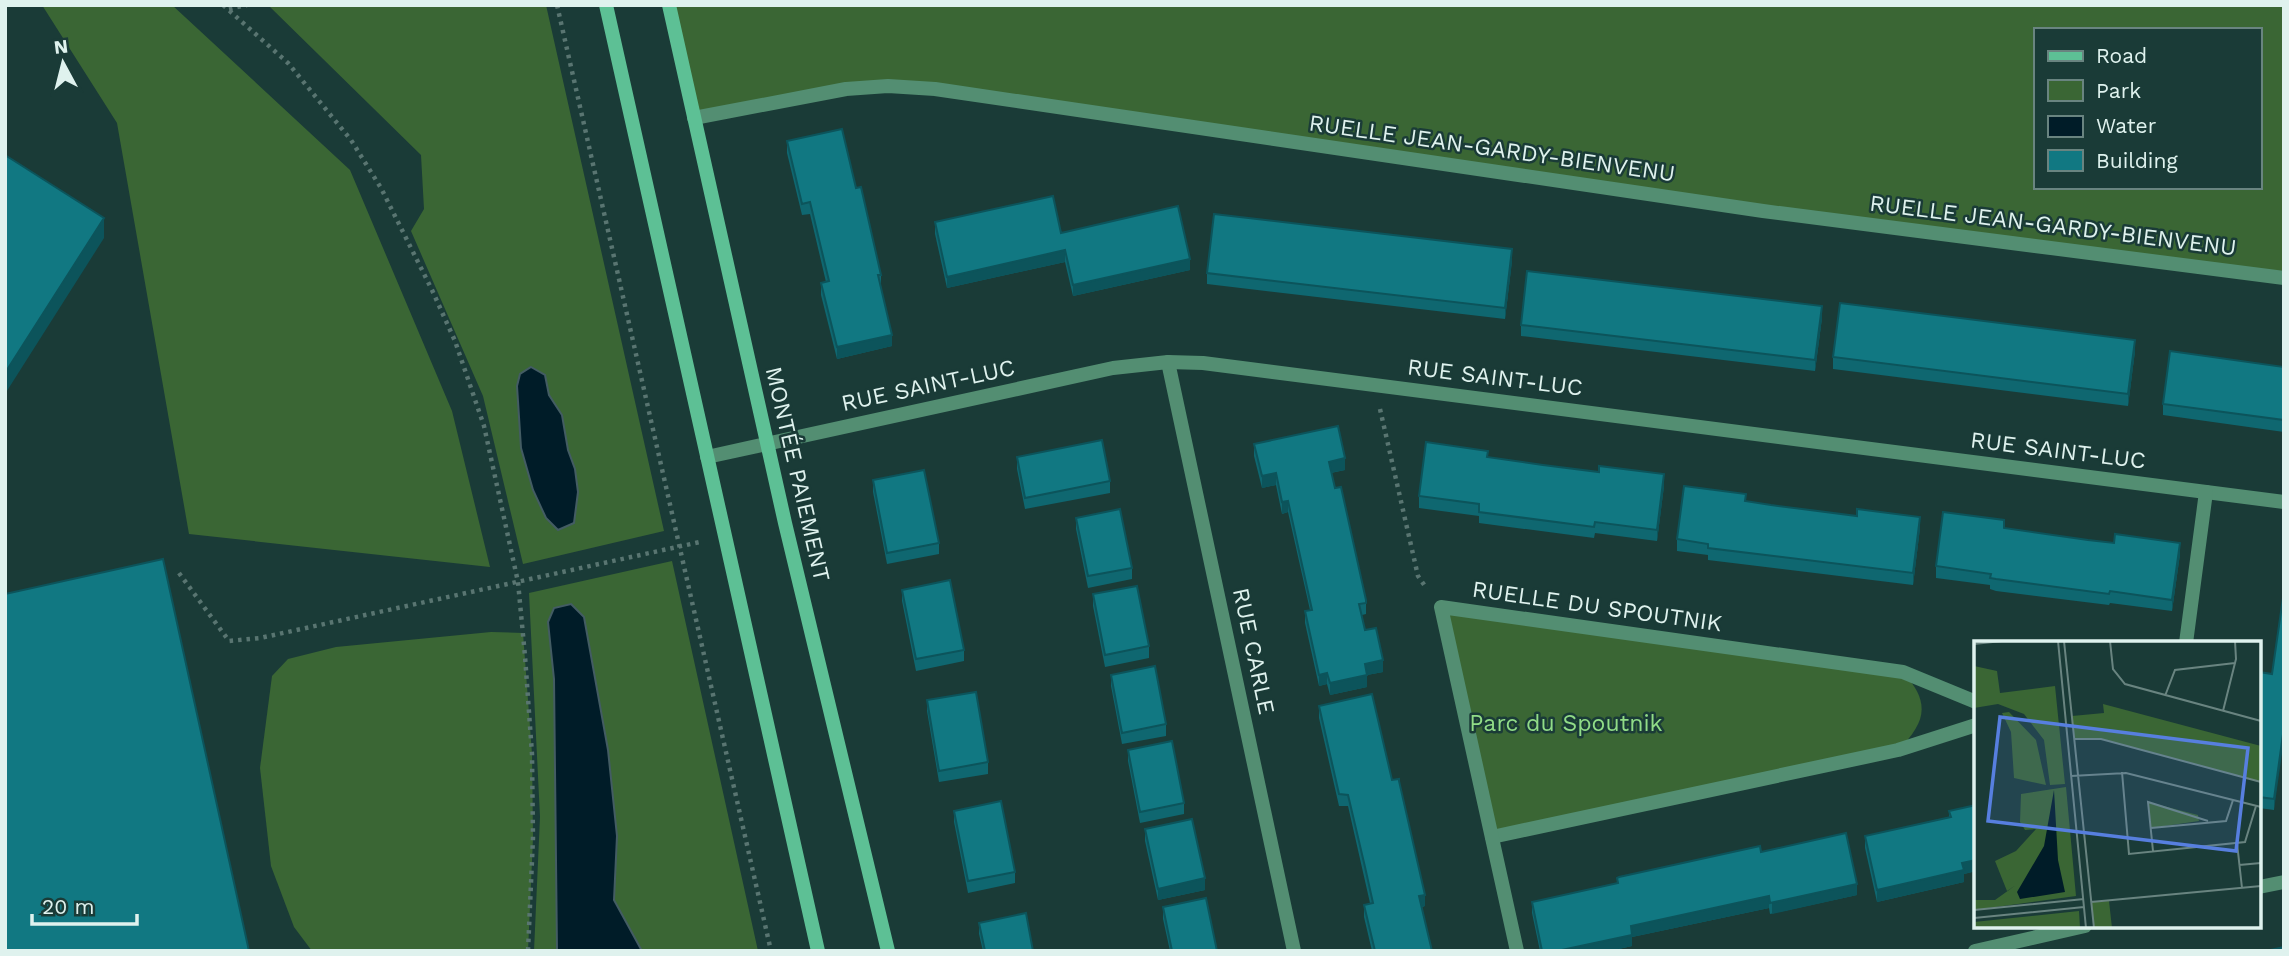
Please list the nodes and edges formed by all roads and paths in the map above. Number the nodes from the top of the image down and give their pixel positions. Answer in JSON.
{"nodes":[{"id":1,"x":223,"y":5,"type":"edge"},
{"id":2,"x":247,"y":5,"type":"edge"},
{"id":3,"x":557,"y":5,"type":"edge"},
{"id":4,"x":606,"y":5,"type":"edge"},
{"id":5,"x":669,"y":5,"type":"edge"},
{"id":6,"x":228,"y":9,"type":"junction"},
{"id":7,"x":694,"y":118,"type":"junction"},
{"id":8,"x":2284,"y":278,"type":"edge"},
{"id":9,"x":1168,"y":362,"type":"junction"},
{"id":10,"x":1374,"y":385,"type":"junction"},
{"id":11,"x":767,"y":443,"type":"junction"},
{"id":12,"x":707,"y":457,"type":"junction"},
{"id":13,"x":2206,"y":492,"type":"junction"},
{"id":14,"x":2284,"y":502,"type":"edge"},
{"id":15,"x":725,"y":536,"type":"junction"},
{"id":16,"x":678,"y":547,"type":"junction"},
{"id":17,"x":179,"y":573,"type":"dead end"},
{"id":18,"x":518,"y":582,"type":"junction"},
{"id":19,"x":1441,"y":607,"type":"junction"},
{"id":20,"x":2186,"y":641,"type":"edge"},
{"id":21,"x":1974,"y":701,"type":"edge"},
{"id":22,"x":1974,"y":726,"type":"edge"},
{"id":23,"x":1492,"y":837,"type":"junction"},
{"id":24,"x":2284,"y":882,"type":"edge"},
{"id":25,"x":2261,"y":887,"type":"edge"},
{"id":26,"x":2076,"y":928,"type":"edge"},
{"id":27,"x":528,"y":951,"type":"edge"},
{"id":28,"x":771,"y":951,"type":"edge"},
{"id":29,"x":818,"y":951,"type":"edge"},
{"id":30,"x":888,"y":951,"type":"edge"},
{"id":31,"x":1294,"y":951,"type":"edge"},
{"id":32,"x":1517,"y":951,"type":"edge"},
{"id":33,"x":1975,"y":951,"type":"edge"}],
"edges":[{"from":1,"to":6,"type":"path"},
{"from":2,"to":6,"type":"path"},
{"from":3,"to":16,"type":"path"},
{"from":4,"to":12,"type":"main road"},
{"from":5,"to":7,"type":"main road","name":"MONTÉE PAIEMENT"},
{"from":6,"to":18,"type":"path"},
{"from":7,"to":8,"type":"street","name":"RUELLE JEAN-GARDY-BIENVENU"},
{"from":7,"to":11,"type":"main road","name":"MONTÉE PAIEMENT"},
{"from":9,"to":10,"type":"street","name":"RUE SAINT-LUC"},
{"from":9,"to":11,"type":"street","name":"RUE SAINT-LUC"},
{"from":9,"to":31,"type":"street","name":"RUE CARLE"},
{"from":10,"to":13,"type":"street","name":"RUE SAINT-LUC"},
{"from":10,"to":19,"type":"path"},
{"from":11,"to":12,"type":"street","name":"RUE SAINT-LUC"},
{"from":11,"to":30,"type":"main road","name":"MONTÉE PAIEMENT"},
{"from":12,"to":15,"type":"main road"},
{"from":13,"to":14,"type":"street","name":"RUE SAINT-LUC"},
{"from":13,"to":20,"type":"street"},
{"from":15,"to":16,"type":"path"},
{"from":15,"to":29,"type":"main road"},
{"from":16,"to":18,"type":"path"},
{"from":16,"to":28,"type":"path"},
{"from":17,"to":18,"type":"path"},
{"from":18,"to":27,"type":"path"},
{"from":19,"to":21,"type":"street","name":"RUELLE DU SPOUTNIK"},
{"from":19,"to":23,"type":"street","name":"RUELLE DU SPOUTNIK"},
{"from":22,"to":23,"type":"street"},
{"from":23,"to":32,"type":"street","name":"RUELLE DU SPOUTNIK"},
{"from":24,"to":25,"type":"street"},
{"from":26,"to":33,"type":"street"}]}
